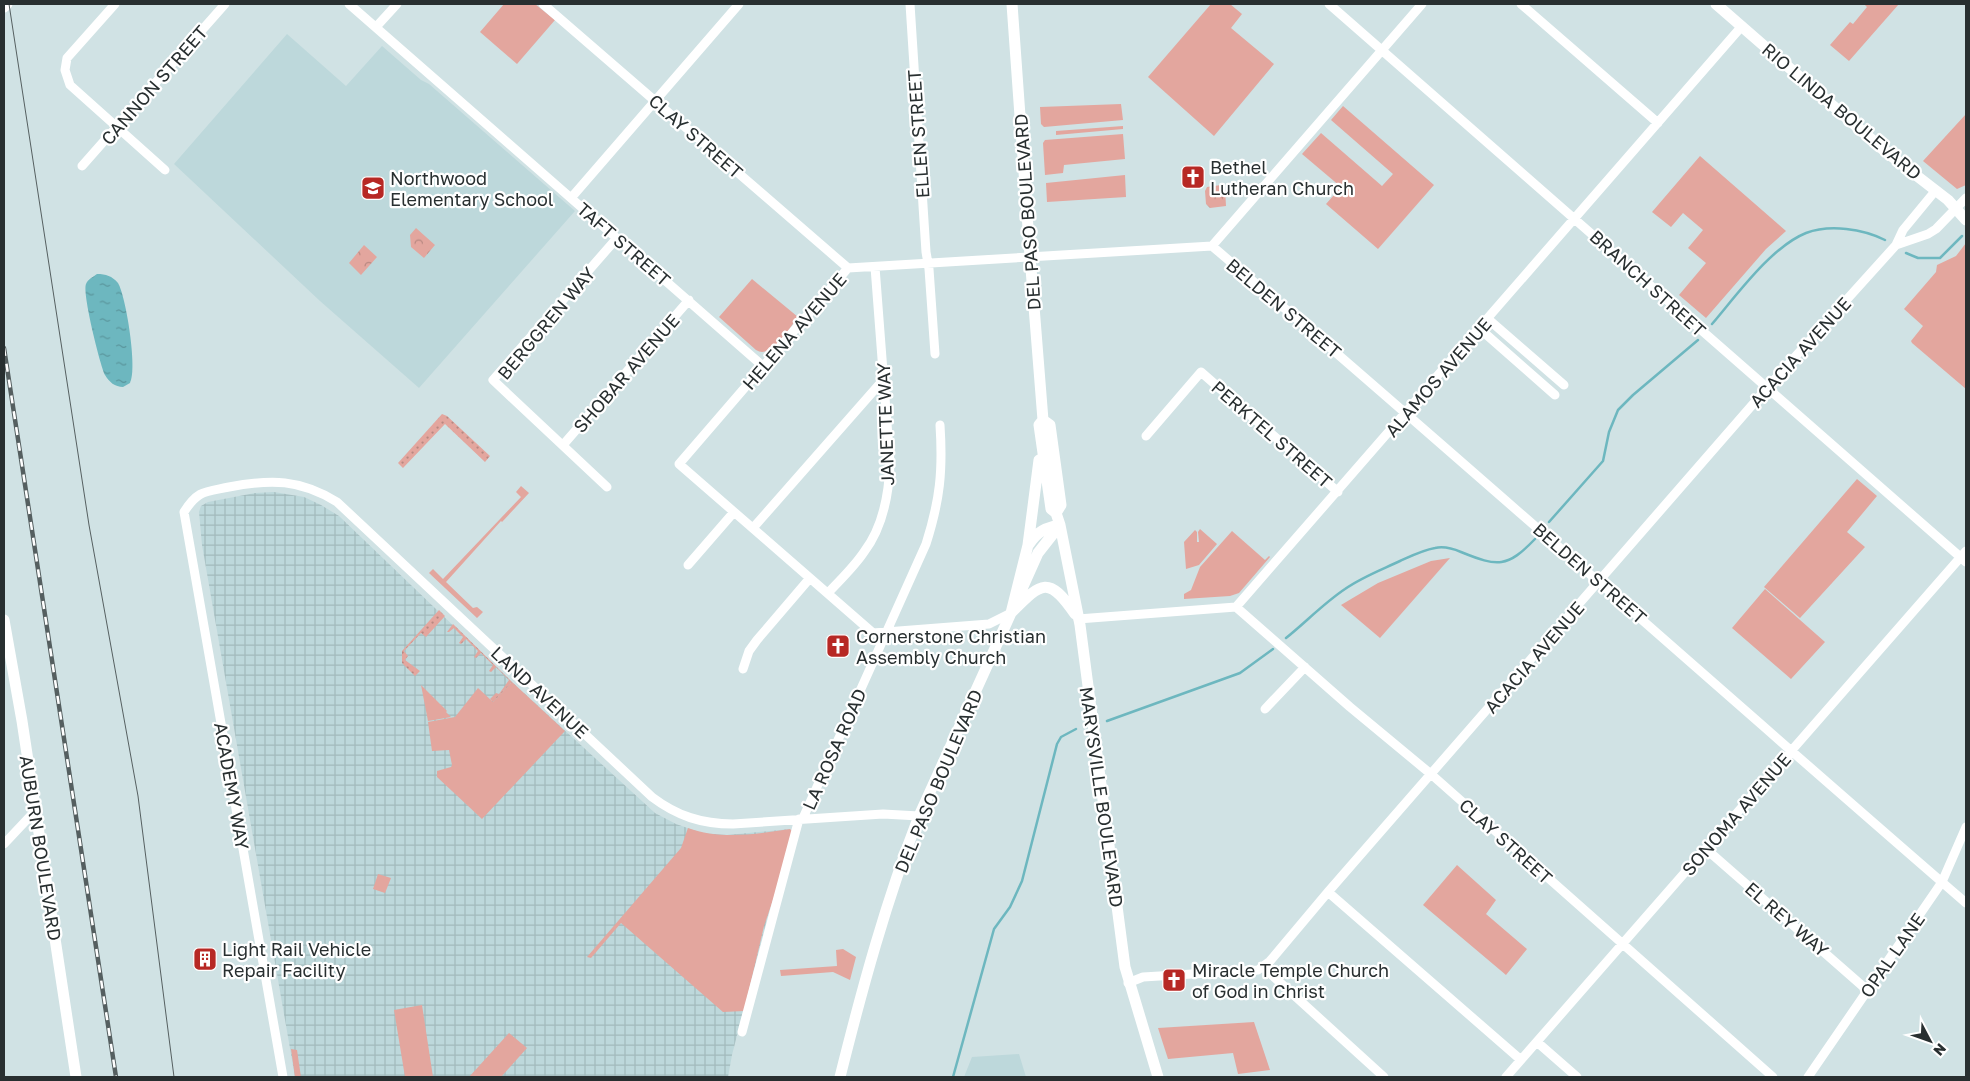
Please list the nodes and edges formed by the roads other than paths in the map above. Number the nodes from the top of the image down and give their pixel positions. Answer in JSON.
{"nodes":[{"id":1,"x":7,"y":4,"type":"edge"},
{"id":2,"x":115,"y":4,"type":"edge"},
{"id":3,"x":225,"y":4,"type":"edge"},
{"id":4,"x":349,"y":4,"type":"edge"},
{"id":5,"x":397,"y":4,"type":"edge"},
{"id":6,"x":543,"y":4,"type":"edge"},
{"id":7,"x":739,"y":4,"type":"edge"},
{"id":8,"x":910,"y":4,"type":"edge"},
{"id":9,"x":1012,"y":4,"type":"edge"},
{"id":10,"x":1329,"y":4,"type":"edge"},
{"id":11,"x":1422,"y":4,"type":"edge"},
{"id":12,"x":1521,"y":4,"type":"edge"},
{"id":13,"x":1716,"y":4,"type":"edge"},
{"id":14,"x":4,"y":7,"type":"edge"},
{"id":15,"x":1742,"y":26,"type":"junction"},
{"id":16,"x":376,"y":28,"type":"junction"},
{"id":17,"x":1382,"y":50,"type":"junction"},
{"id":18,"x":655,"y":101,"type":"junction"},
{"id":19,"x":1658,"y":124,"type":"junction"},
{"id":20,"x":117,"y":126,"type":"junction"},
{"id":21,"x":82,"y":166,"type":"dead end"},
{"id":22,"x":165,"y":170,"type":"dead end"},
{"id":23,"x":1936,"y":190,"type":"junction"},
{"id":24,"x":571,"y":198,"type":"junction"},
{"id":25,"x":1966,"y":198,"type":"edge"},
{"id":26,"x":1956,"y":209,"type":"junction"},
{"id":27,"x":1576,"y":219,"type":"junction"},
{"id":28,"x":1966,"y":220,"type":"edge"},
{"id":29,"x":617,"y":238,"type":"junction"},
{"id":30,"x":1896,"y":245,"type":"junction"},
{"id":31,"x":1212,"y":246,"type":"junction"},
{"id":32,"x":1030,"y":256,"type":"junction"},
{"id":33,"x":927,"y":263,"type":"junction"},
{"id":34,"x":875,"y":267,"type":"junction"},
{"id":35,"x":848,"y":268,"type":"junction"},
{"id":36,"x":688,"y":300,"type":"junction"},
{"id":37,"x":1488,"y":319,"type":"junction"},
{"id":38,"x":1480,"y":329,"type":"junction"},
{"id":39,"x":935,"y":354,"type":"dead end"},
{"id":40,"x":764,"y":367,"type":"junction"},
{"id":41,"x":1554,"y":377,"type":"junction"},
{"id":42,"x":884,"y":379,"type":"junction"},
{"id":43,"x":1564,"y":385,"type":"dead end"},
{"id":44,"x":1545,"y":386,"type":"junction"},
{"id":45,"x":1767,"y":388,"type":"junction"},
{"id":46,"x":1555,"y":395,"type":"dead end"},
{"id":47,"x":1407,"y":412,"type":"junction"},
{"id":48,"x":1043,"y":420,"type":"junction"},
{"id":49,"x":940,"y":425,"type":"dead end"},
{"id":50,"x":1146,"y":436,"type":"dead end"},
{"id":51,"x":1041,"y":441,"type":"junction"},
{"id":52,"x":563,"y":445,"type":"junction"},
{"id":53,"x":607,"y":487,"type":"dead end"},
{"id":54,"x":1338,"y":492,"type":"junction"},
{"id":55,"x":193,"y":498,"type":"joint"},
{"id":56,"x":734,"y":512,"type":"junction"},
{"id":57,"x":1056,"y":513,"type":"junction"},
{"id":58,"x":1060,"y":525,"type":"junction"},
{"id":59,"x":753,"y":528,"type":"junction"},
{"id":60,"x":1028,"y":545,"type":"junction"},
{"id":61,"x":1964,"y":557,"type":"edge"},
{"id":62,"x":688,"y":565,"type":"dead end"},
{"id":63,"x":810,"y":578,"type":"junction"},
{"id":64,"x":1600,"y":582,"type":"junction"},
{"id":65,"x":828,"y":594,"type":"junction"},
{"id":66,"x":1236,"y":607,"type":"junction"},
{"id":67,"x":1011,"y":613,"type":"junction"},
{"id":68,"x":1078,"y":619,"type":"junction"},
{"id":69,"x":4,"y":620,"type":"edge"},
{"id":70,"x":887,"y":632,"type":"junction"},
{"id":71,"x":1305,"y":667,"type":"junction"},
{"id":72,"x":743,"y":669,"type":"dead end"},
{"id":73,"x":1265,"y":709,"type":"dead end"},
{"id":74,"x":1791,"y":752,"type":"junction"},
{"id":75,"x":1432,"y":775,"type":"junction"},
{"id":76,"x":35,"y":811,"type":"junction"},
{"id":77,"x":919,"y":816,"type":"junction"},
{"id":78,"x":801,"y":818,"type":"junction"},
{"id":79,"x":1966,"y":827,"type":"edge"},
{"id":80,"x":4,"y":844,"type":"edge"},
{"id":81,"x":1706,"y":848,"type":"junction"},
{"id":82,"x":1942,"y":882,"type":"junction"},
{"id":83,"x":1328,"y":892,"type":"junction"},
{"id":84,"x":1966,"y":903,"type":"edge"},
{"id":85,"x":1622,"y":945,"type":"junction"},
{"id":86,"x":1263,"y":968,"type":"junction"},
{"id":87,"x":1128,"y":983,"type":"junction"},
{"id":88,"x":1867,"y":990,"type":"junction"},
{"id":89,"x":742,"y":1032,"type":"dead end"},
{"id":90,"x":1537,"y":1042,"type":"junction"},
{"id":91,"x":1521,"y":1060,"type":"junction"},
{"id":92,"x":76,"y":1077,"type":"edge"},
{"id":93,"x":283,"y":1077,"type":"edge"},
{"id":94,"x":840,"y":1077,"type":"edge"},
{"id":95,"x":1158,"y":1077,"type":"edge"},
{"id":96,"x":1384,"y":1077,"type":"edge"},
{"id":97,"x":1506,"y":1077,"type":"edge"},
{"id":98,"x":1577,"y":1077,"type":"edge"},
{"id":99,"x":1772,"y":1077,"type":"edge"},
{"id":100,"x":1808,"y":1077,"type":"edge"}],
"edges":[{"from":1,"to":14,"type":"main road"},
{"from":2,"to":20,"type":"street"},
{"from":3,"to":20,"type":"street","name":"CANNON STREET"},
{"from":4,"to":16,"type":"street","name":"TAFT STREET"},
{"from":5,"to":16,"type":"street"},
{"from":6,"to":18,"type":"street","name":"CLAY STREET"},
{"from":7,"to":18,"type":"street"},
{"from":8,"to":33,"type":"street","name":"ELLEN STREET"},
{"from":9,"to":32,"type":"main road","name":"DEL PASO BOULEVARD"},
{"from":10,"to":17,"type":"street","name":"BRANCH STREET"},
{"from":11,"to":17,"type":"street"},
{"from":12,"to":19,"type":"street"},
{"from":13,"to":15,"type":"main road","name":"RIO LINDA BOULEVARD"},
{"from":15,"to":19,"type":"street","name":"ALAMOS AVENUE"},
{"from":15,"to":23,"type":"main road","name":"RIO LINDA BOULEVARD"},
{"from":16,"to":24,"type":"street","name":"TAFT STREET"},
{"from":17,"to":27,"type":"street","name":"BRANCH STREET"},
{"from":17,"to":31,"type":"street"},
{"from":18,"to":24,"type":"street"},
{"from":18,"to":35,"type":"street","name":"CLAY STREET"},
{"from":19,"to":27,"type":"street","name":"ALAMOS AVENUE"},
{"from":20,"to":21,"type":"street","name":"CANNON STREET"},
{"from":20,"to":22,"type":"street"},
{"from":23,"to":26,"type":"main road","name":"RIO LINDA BOULEVARD"},
{"from":23,"to":30,"type":"street","name":"ACACIA AVENUE"},
{"from":24,"to":29,"type":"street","name":"TAFT STREET"},
{"from":25,"to":26,"type":"street","name":"ACACIA AVENUE"},
{"from":26,"to":28,"type":"main road","name":"RIO LINDA BOULEVARD"},
{"from":26,"to":30,"type":"street","name":"ACACIA AVENUE"},
{"from":27,"to":37,"type":"street","name":"ALAMOS AVENUE"},
{"from":27,"to":45,"type":"street","name":"BRANCH STREET"},
{"from":29,"to":36,"type":"street","name":"TAFT STREET"},
{"from":29,"to":52,"type":"street","name":"BERGGREN WAY"},
{"from":30,"to":45,"type":"street","name":"ACACIA AVENUE"},
{"from":31,"to":32,"type":"street","name":"HELENA AVENUE"},
{"from":31,"to":47,"type":"street","name":"BELDEN STREET"},
{"from":32,"to":33,"type":"street","name":"HELENA AVENUE"},
{"from":32,"to":48,"type":"main road","name":"DEL PASO BOULEVARD"},
{"from":33,"to":34,"type":"street","name":"HELENA AVENUE"},
{"from":33,"to":39,"type":"street"},
{"from":34,"to":35,"type":"street","name":"HELENA AVENUE"},
{"from":34,"to":42,"type":"street","name":"JANETTE WAY"},
{"from":35,"to":40,"type":"street","name":"HELENA AVENUE"},
{"from":36,"to":40,"type":"street","name":"TAFT STREET"},
{"from":36,"to":52,"type":"street","name":"SHOBAR AVENUE"},
{"from":37,"to":38,"type":"street","name":"ALAMOS AVENUE"},
{"from":37,"to":41,"type":"street"},
{"from":38,"to":44,"type":"street"},
{"from":38,"to":47,"type":"street","name":"ALAMOS AVENUE"},
{"from":40,"to":56,"type":"street","name":"HELENA AVENUE"},
{"from":41,"to":43,"type":"street"},
{"from":41,"to":44,"type":"street"},
{"from":42,"to":59,"type":"street"},
{"from":42,"to":65,"type":"street","name":"JANETTE WAY"},
{"from":44,"to":46,"type":"street"},
{"from":45,"to":61,"type":"street","name":"BRANCH STREET"},
{"from":45,"to":64,"type":"street","name":"ACACIA AVENUE"},
{"from":47,"to":54,"type":"street","name":"ALAMOS AVENUE"},
{"from":47,"to":64,"type":"street","name":"BELDEN STREET"},
{"from":48,"to":51,"type":"main road","name":"MARYSVILLE BOULEVARD"},
{"from":48,"to":57,"type":"main road","name":"MARYSVILLE BOULEVARD"},
{"from":49,"to":70,"type":"street","name":"LA ROSA ROAD"},
{"from":50,"to":54,"type":"street","name":"PERKTEL STREET"},
{"from":51,"to":57,"type":"main road","name":"MARYSVILLE BOULEVARD"},
{"from":51,"to":60,"type":"main road","name":"DEL PASO BOULEVARD"},
{"from":52,"to":53,"type":"street","name":"BERGGREN WAY"},
{"from":54,"to":66,"type":"street","name":"ALAMOS AVENUE"},
{"from":55,"to":78,"type":"street","name":"LAND AVENUE"},
{"from":55,"to":93,"type":"street","name":"ACADEMY WAY"},
{"from":56,"to":59,"type":"street"},
{"from":56,"to":62,"type":"street"},
{"from":57,"to":58,"type":"main road","name":"MARYSVILLE BOULEVARD"},
{"from":58,"to":60,"type":"main road"},
{"from":58,"to":67,"type":"main road"},
{"from":58,"to":68,"type":"main road","name":"MARYSVILLE BOULEVARD"},
{"from":59,"to":63,"type":"street"},
{"from":60,"to":67,"type":"main road","name":"DEL PASO BOULEVARD"},
{"from":61,"to":74,"type":"street","name":"SONOMA AVENUE"},
{"from":63,"to":65,"type":"street"},
{"from":63,"to":72,"type":"street"},
{"from":64,"to":74,"type":"street","name":"BELDEN STREET"},
{"from":64,"to":75,"type":"street","name":"ACACIA AVENUE"},
{"from":65,"to":70,"type":"street"},
{"from":66,"to":68,"type":"street"},
{"from":66,"to":71,"type":"street","name":"CLAY STREET"},
{"from":67,"to":68,"type":"main road"},
{"from":67,"to":70,"type":"street"},
{"from":67,"to":77,"type":"main road","name":"DEL PASO BOULEVARD"},
{"from":68,"to":87,"type":"main road","name":"MARYSVILLE BOULEVARD"},
{"from":69,"to":76,"type":"main road","name":"AUBURN BOULEVARD"},
{"from":70,"to":78,"type":"street","name":"LA ROSA ROAD"},
{"from":71,"to":73,"type":"street"},
{"from":71,"to":75,"type":"street","name":"CLAY STREET"},
{"from":74,"to":81,"type":"street","name":"SONOMA AVENUE"},
{"from":74,"to":82,"type":"street","name":"BELDEN STREET"},
{"from":75,"to":83,"type":"street","name":"ACACIA AVENUE"},
{"from":75,"to":85,"type":"street","name":"CLAY STREET"},
{"from":76,"to":80,"type":"street"},
{"from":76,"to":92,"type":"main road","name":"AUBURN BOULEVARD"},
{"from":77,"to":78,"type":"street","name":"LAND AVENUE"},
{"from":77,"to":94,"type":"main road","name":"DEL PASO BOULEVARD"},
{"from":78,"to":89,"type":"street","name":"LA ROSA ROAD"},
{"from":79,"to":82,"type":"street","name":"OPAL LANE"},
{"from":81,"to":85,"type":"street","name":"SONOMA AVENUE"},
{"from":81,"to":88,"type":"street","name":"EL REY WAY"},
{"from":82,"to":84,"type":"street","name":"BELDEN STREET"},
{"from":82,"to":88,"type":"street","name":"OPAL LANE"},
{"from":83,"to":86,"type":"street","name":"ACACIA AVENUE"},
{"from":83,"to":91,"type":"street"},
{"from":85,"to":90,"type":"street","name":"SONOMA AVENUE"},
{"from":85,"to":99,"type":"street","name":"CLAY STREET"},
{"from":86,"to":87,"type":"street"},
{"from":86,"to":96,"type":"street"},
{"from":87,"to":95,"type":"main road","name":"MARYSVILLE BOULEVARD"},
{"from":88,"to":100,"type":"street","name":"OPAL LANE"},
{"from":90,"to":91,"type":"street","name":"SONOMA AVENUE"},
{"from":90,"to":98,"type":"street"},
{"from":91,"to":97,"type":"street","name":"SONOMA AVENUE"}]}
